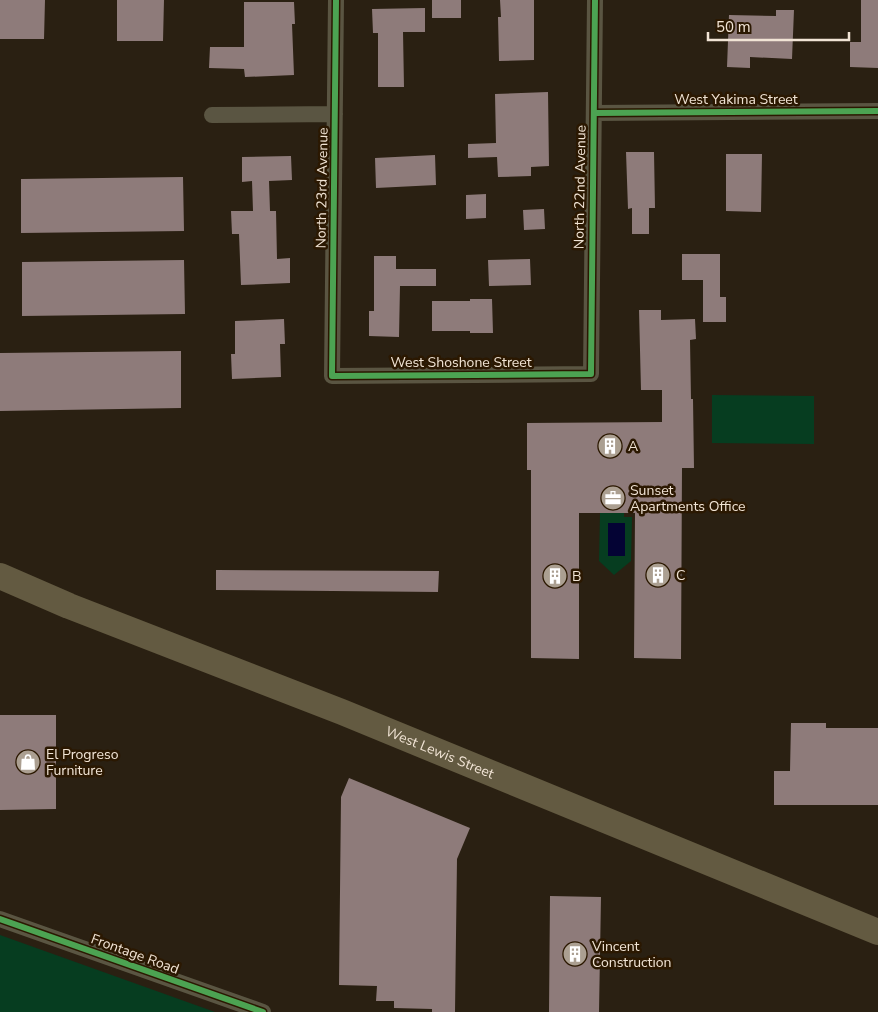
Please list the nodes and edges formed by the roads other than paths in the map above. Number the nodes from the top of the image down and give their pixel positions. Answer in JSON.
{"nodes":[{"id":1,"x":336,"y":0,"type":"edge"},
{"id":2,"x":595,"y":0,"type":"edge"},
{"id":3,"x":878,"y":110,"type":"edge"},
{"id":4,"x":594,"y":113,"type":"junction"},
{"id":5,"x":335,"y":114,"type":"junction"},
{"id":6,"x":212,"y":115,"type":"dead end"},
{"id":7,"x":591,"y":374,"type":"joint"},
{"id":8,"x":332,"y":376,"type":"joint"},
{"id":9,"x":0,"y":576,"type":"edge"},
{"id":10,"x":0,"y":919,"type":"edge"},
{"id":11,"x":878,"y":932,"type":"edge"},
{"id":12,"x":262,"y":1012,"type":"edge"}],
"edges":[{"from":1,"to":5,"type":"street","name":"North 23rd Avenue"},
{"from":2,"to":4,"type":"street","name":"North 22nd Avenue"},
{"from":3,"to":4,"type":"street","name":"West Yakima Street"},
{"from":4,"to":7,"type":"street","name":"North 22nd Avenue"},
{"from":5,"to":6,"type":"street"},
{"from":5,"to":8,"type":"street","name":"North 23rd Avenue"},
{"from":7,"to":8,"type":"street","name":"West Shoshone Street"},
{"from":9,"to":11,"type":"main road","name":"West Lewis Street"},
{"from":10,"to":12,"type":"street","name":"Frontage Road"}]}
